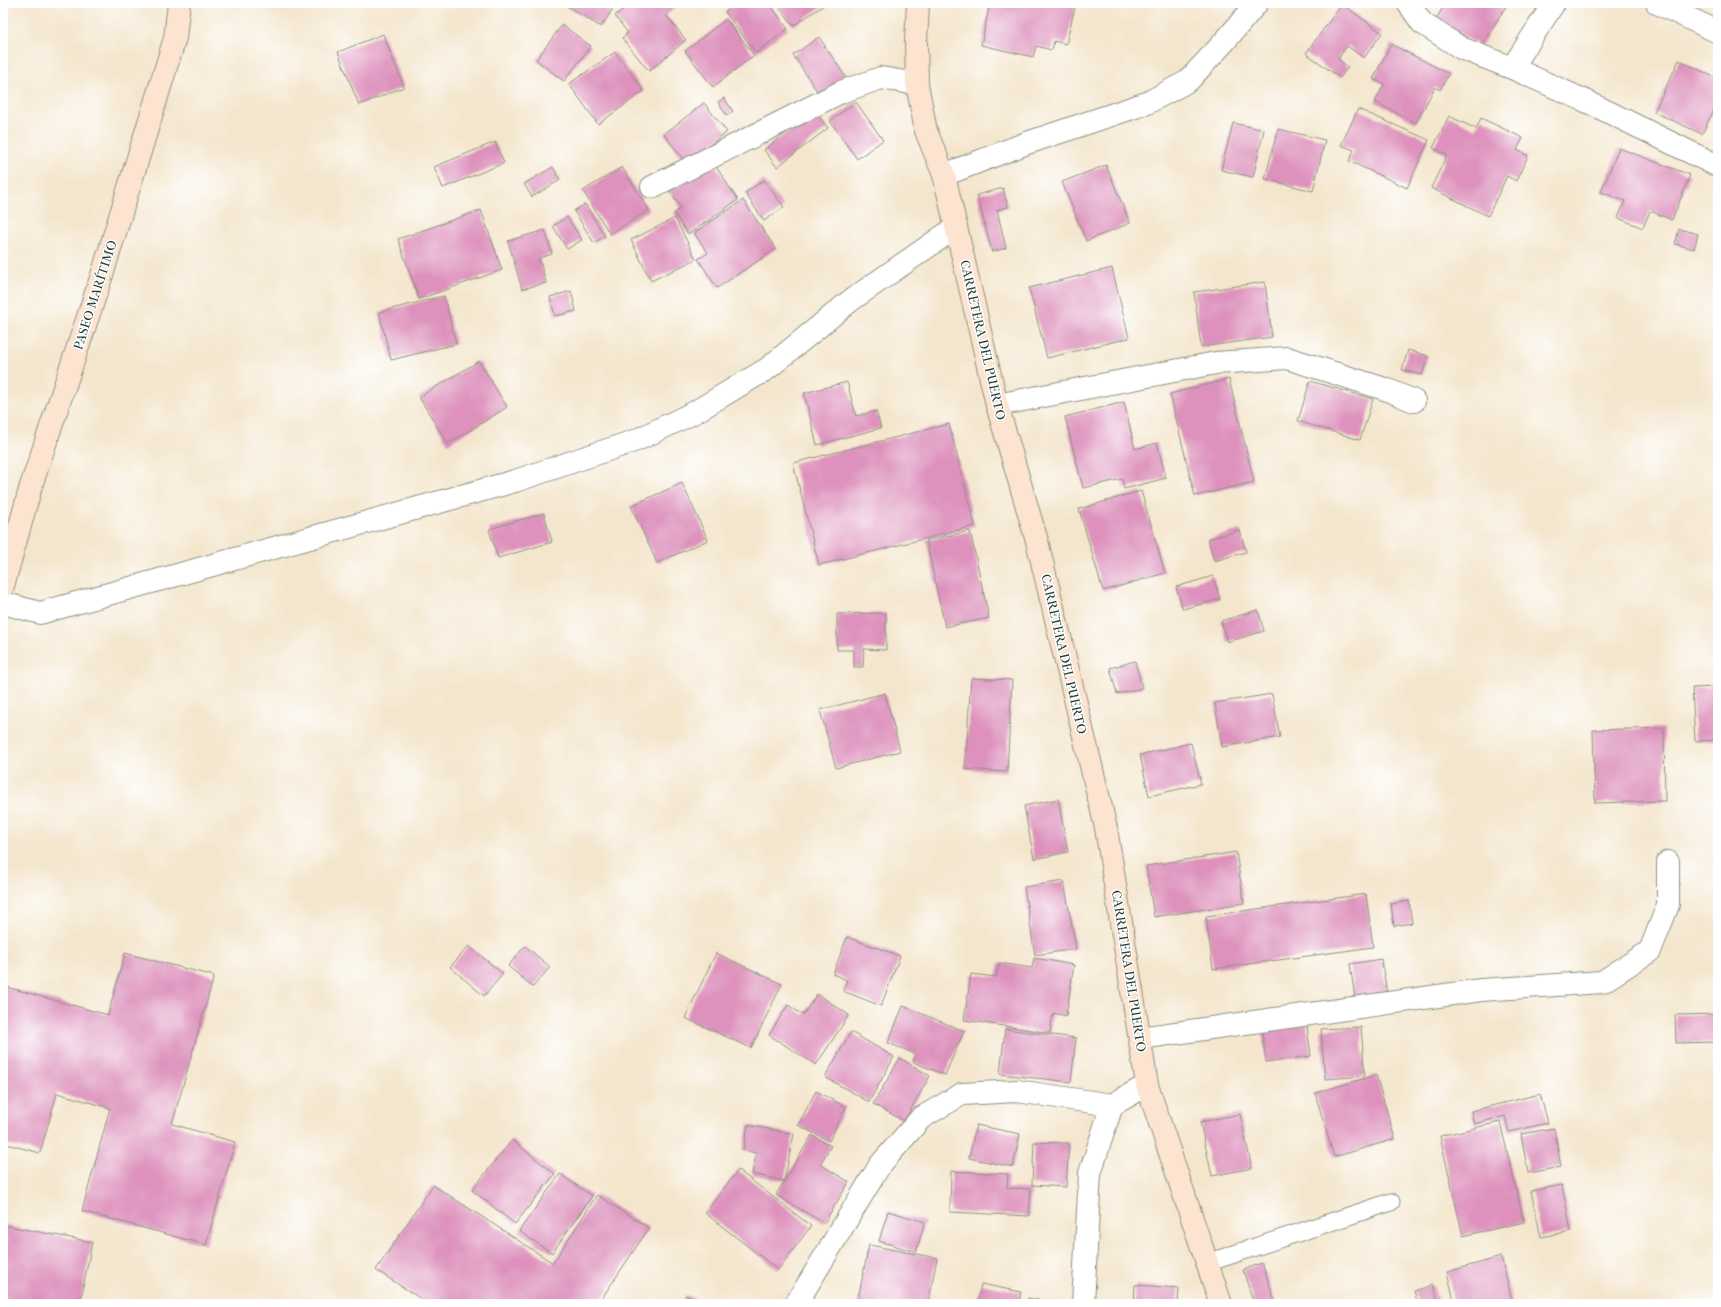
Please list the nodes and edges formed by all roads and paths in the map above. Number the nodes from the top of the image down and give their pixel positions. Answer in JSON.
{"nodes":[{"id":1,"x":179,"y":3,"type":"edge"},
{"id":2,"x":918,"y":3,"type":"edge"},
{"id":3,"x":1256,"y":3,"type":"edge"},
{"id":4,"x":1408,"y":3,"type":"edge"},
{"id":5,"x":1554,"y":3,"type":"edge"},
{"id":6,"x":1657,"y":3,"type":"edge"},
{"id":7,"x":1718,"y":32,"type":"edge"},
{"id":8,"x":1512,"y":68,"type":"junction"},
{"id":9,"x":917,"y":84,"type":"junction"},
{"id":10,"x":1718,"y":166,"type":"edge"},
{"id":11,"x":944,"y":175,"type":"junction"},
{"id":12,"x":652,"y":187,"type":"dead end"},
{"id":13,"x":956,"y":227,"type":"junction"},
{"id":14,"x":1414,"y":401,"type":"dead end"},
{"id":15,"x":997,"y":405,"type":"junction"},
{"id":16,"x":3,"y":586,"type":"edge"},
{"id":17,"x":3,"y":603,"type":"edge"},
{"id":18,"x":1668,"y":862,"type":"dead end"},
{"id":19,"x":1140,"y":1038,"type":"junction"},
{"id":20,"x":1147,"y":1085,"type":"junction"},
{"id":21,"x":1112,"y":1105,"type":"junction"},
{"id":22,"x":1391,"y":1202,"type":"dead end"},
{"id":23,"x":1207,"y":1263,"type":"junction"},
{"id":24,"x":796,"y":1304,"type":"edge"},
{"id":25,"x":1083,"y":1304,"type":"edge"},
{"id":26,"x":1221,"y":1304,"type":"edge"}],
"edges":[{"from":1,"to":16,"type":"main road","name":"PASEO MARÍTIMO"},
{"from":2,"to":9,"type":"main road","name":"CARRETERA DEL PUERTO"},
{"from":3,"to":11,"type":"street"},
{"from":4,"to":8,"type":"street"},
{"from":5,"to":8,"type":"street"},
{"from":6,"to":7,"type":"street"},
{"from":8,"to":10,"type":"street"},
{"from":9,"to":11,"type":"main road","name":"CARRETERA DEL PUERTO"},
{"from":9,"to":12,"type":"street"},
{"from":11,"to":13,"type":"main road","name":"CARRETERA DEL PUERTO"},
{"from":13,"to":15,"type":"main road","name":"CARRETERA DEL PUERTO"},
{"from":13,"to":17,"type":"street"},
{"from":14,"to":15,"type":"street"},
{"from":15,"to":19,"type":"main road","name":"CARRETERA DEL PUERTO"},
{"from":18,"to":19,"type":"street"},
{"from":19,"to":20,"type":"main road","name":"CARRETERA DEL PUERTO"},
{"from":20,"to":21,"type":"street"},
{"from":20,"to":23,"type":"main road","name":"CARRETERA DEL PUERTO"},
{"from":21,"to":24,"type":"street"},
{"from":21,"to":25,"type":"street"},
{"from":22,"to":23,"type":"lane"},
{"from":23,"to":26,"type":"main road","name":"CARRETERA DEL PUERTO"}]}
